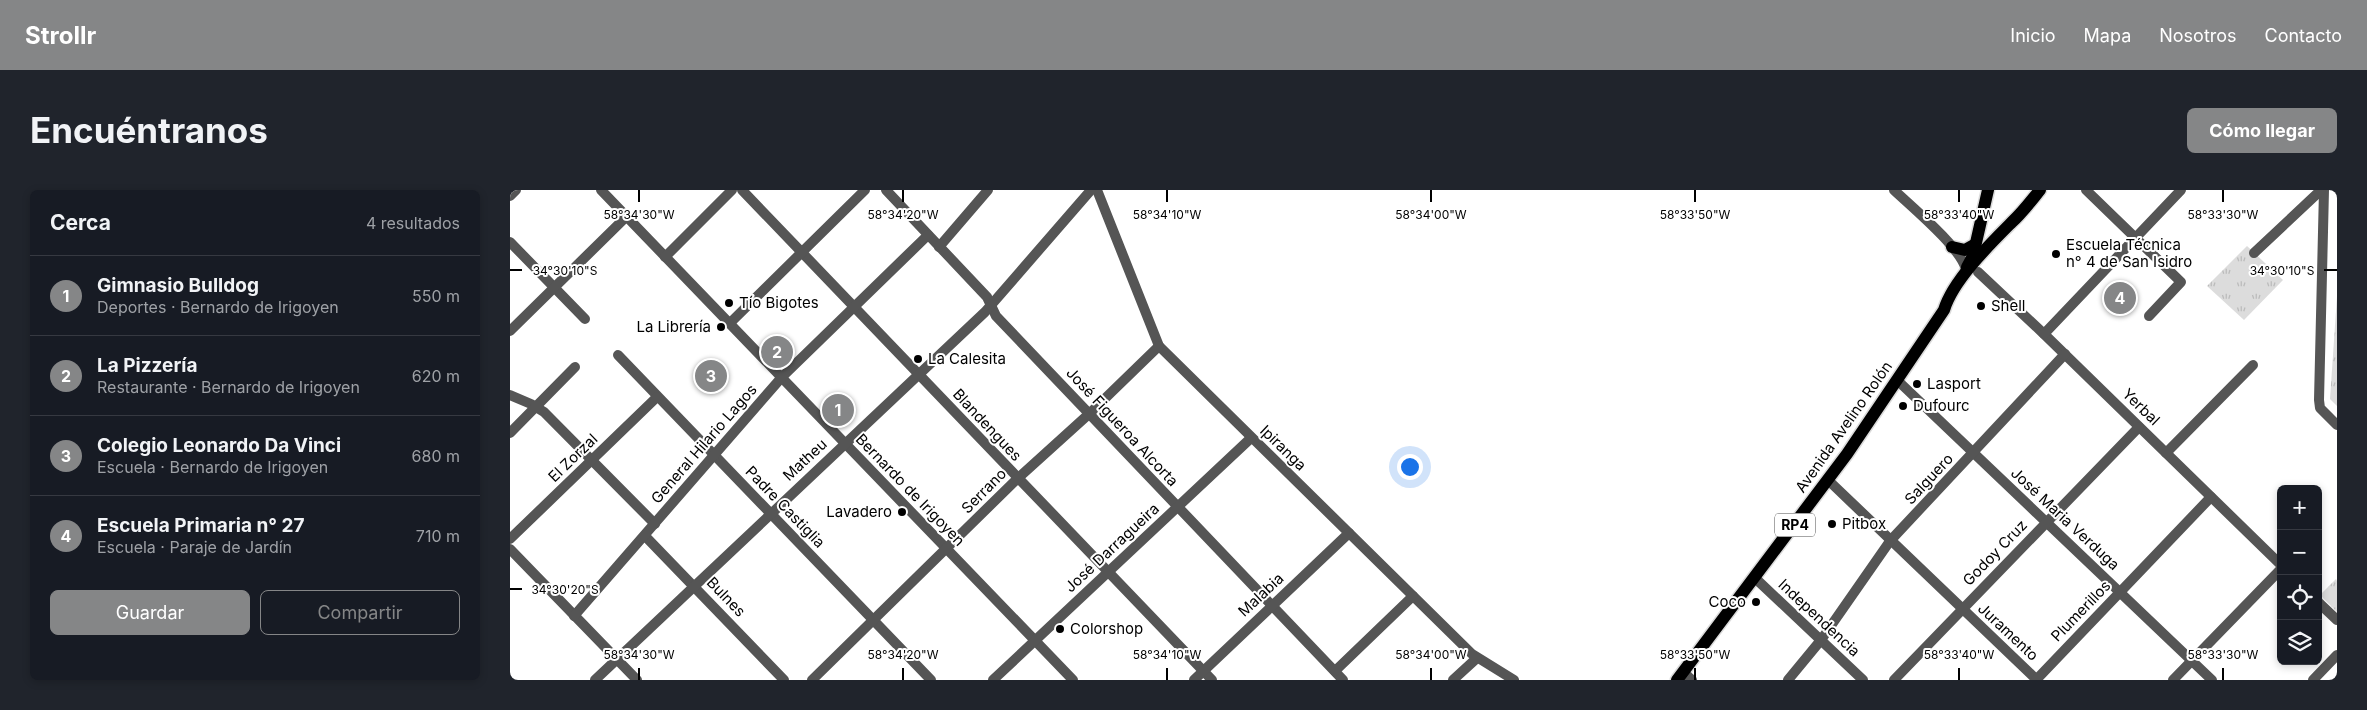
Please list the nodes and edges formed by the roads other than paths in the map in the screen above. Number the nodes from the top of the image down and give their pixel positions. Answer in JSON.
{"nodes":[{"id":1,"x":516,"y":190,"type":"edge"},
{"id":2,"x":601,"y":190,"type":"edge"},
{"id":3,"x":732,"y":190,"type":"edge"},
{"id":4,"x":742,"y":190,"type":"edge"},
{"id":5,"x":865,"y":190,"type":"edge"},
{"id":6,"x":887,"y":190,"type":"edge"},
{"id":7,"x":988,"y":190,"type":"edge"},
{"id":8,"x":1091,"y":190,"type":"edge"},
{"id":9,"x":1097,"y":190,"type":"edge"},
{"id":10,"x":1894,"y":190,"type":"edge"},
{"id":11,"x":1988,"y":190,"type":"edge"},
{"id":12,"x":1994,"y":190,"type":"edge"},
{"id":13,"x":2040,"y":190,"type":"edge"},
{"id":14,"x":2086,"y":190,"type":"edge"},
{"id":15,"x":2181,"y":190,"type":"edge"},
{"id":16,"x":2322,"y":190,"type":"edge"},
{"id":17,"x":510,"y":196,"type":"edge"},
{"id":18,"x":627,"y":216,"type":"junction"},
{"id":19,"x":2012,"y":223,"type":"junction"},
{"id":20,"x":1986,"y":224,"type":"junction"},
{"id":21,"x":928,"y":235,"type":"junction"},
{"id":22,"x":1996,"y":236,"type":"junction"},
{"id":23,"x":2136,"y":236,"type":"junction"},
{"id":24,"x":510,"y":242,"type":"edge"},
{"id":25,"x":939,"y":247,"type":"junction"},
{"id":26,"x":1965,"y":251,"type":"junction"},
{"id":27,"x":802,"y":252,"type":"junction"},
{"id":28,"x":2254,"y":253,"type":"dead end"},
{"id":29,"x":665,"y":257,"type":"junction"},
{"id":30,"x":1969,"y":274,"type":"junction"},
{"id":31,"x":552,"y":287,"type":"junction"},
{"id":32,"x":991,"y":305,"type":"junction"},
{"id":33,"x":854,"y":307,"type":"junction"},
{"id":34,"x":1944,"y":310,"type":"junction"},
{"id":35,"x":2149,"y":316,"type":"dead end"},
{"id":36,"x":585,"y":319,"type":"dead end"},
{"id":37,"x":730,"y":323,"type":"junction"},
{"id":38,"x":510,"y":330,"type":"edge"},
{"id":39,"x":2044,"y":334,"type":"junction"},
{"id":40,"x":1159,"y":346,"type":"junction"},
{"id":41,"x":2065,"y":354,"type":"junction"},
{"id":42,"x":625,"y":358,"type":"dead end"},
{"id":43,"x":2253,"y":365,"type":"dead end"},
{"id":44,"x":575,"y":367,"type":"dead end"},
{"id":45,"x":918,"y":374,"type":"junction"},
{"id":46,"x":782,"y":377,"type":"junction"},
{"id":47,"x":1897,"y":380,"type":"junction"},
{"id":48,"x":510,"y":395,"type":"edge"},
{"id":49,"x":657,"y":397,"type":"junction"},
{"id":50,"x":536,"y":406,"type":"junction"},
{"id":51,"x":1090,"y":413,"type":"junction"},
{"id":52,"x":2337,"y":425,"type":"edge"},
{"id":53,"x":2139,"y":427,"type":"junction"},
{"id":54,"x":510,"y":433,"type":"edge"},
{"id":55,"x":1251,"y":438,"type":"junction"},
{"id":56,"x":845,"y":444,"type":"junction"},
{"id":57,"x":1974,"y":452,"type":"junction"},
{"id":58,"x":2166,"y":453,"type":"junction"},
{"id":59,"x":715,"y":456,"type":"junction"},
{"id":60,"x":592,"y":461,"type":"junction"},
{"id":61,"x":1017,"y":479,"type":"junction"},
{"id":62,"x":1828,"y":480,"type":"junction"},
{"id":63,"x":2211,"y":497,"type":"junction"},
{"id":64,"x":1178,"y":508,"type":"junction"},
{"id":65,"x":771,"y":514,"type":"junction"},
{"id":66,"x":2046,"y":522,"type":"junction"},
{"id":67,"x":655,"y":524,"type":"junction"},
{"id":68,"x":1349,"y":533,"type":"junction"},
{"id":69,"x":646,"y":536,"type":"junction"},
{"id":70,"x":510,"y":539,"type":"edge"},
{"id":71,"x":1890,"y":541,"type":"junction"},
{"id":72,"x":510,"y":549,"type":"edge"},
{"id":73,"x":947,"y":549,"type":"junction"},
{"id":74,"x":2277,"y":561,"type":"edge"},
{"id":75,"x":1108,"y":572,"type":"junction"},
{"id":76,"x":2277,"y":573,"type":"edge"},
{"id":77,"x":1755,"y":578,"type":"junction"},
{"id":78,"x":694,"y":586,"type":"junction"},
{"id":79,"x":2121,"y":592,"type":"junction"},
{"id":80,"x":1413,"y":596,"type":"junction"},
{"id":81,"x":1272,"y":605,"type":"junction"},
{"id":82,"x":2322,"y":606,"type":"edge"},
{"id":83,"x":1962,"y":610,"type":"junction"},
{"id":84,"x":574,"y":616,"type":"junction"},
{"id":85,"x":2337,"y":620,"type":"edge"},
{"id":86,"x":873,"y":621,"type":"junction"},
{"id":87,"x":1821,"y":640,"type":"junction"},
{"id":88,"x":1035,"y":641,"type":"junction"},
{"id":89,"x":2337,"y":655,"type":"edge"},
{"id":90,"x":1477,"y":658,"type":"junction"},
{"id":91,"x":617,"y":659,"type":"junction"},
{"id":92,"x":2192,"y":660,"type":"junction"},
{"id":93,"x":1203,"y":671,"type":"junction"},
{"id":94,"x":1335,"y":671,"type":"junction"},
{"id":95,"x":1684,"y":677,"type":"edge"},
{"id":96,"x":595,"y":680,"type":"edge"},
{"id":97,"x":637,"y":680,"type":"edge"},
{"id":98,"x":784,"y":680,"type":"edge"},
{"id":99,"x":812,"y":680,"type":"edge"},
{"id":100,"x":931,"y":680,"type":"edge"},
{"id":101,"x":993,"y":680,"type":"edge"},
{"id":102,"x":1073,"y":680,"type":"edge"},
{"id":103,"x":1194,"y":680,"type":"edge"},
{"id":104,"x":1212,"y":680,"type":"edge"},
{"id":105,"x":1343,"y":680,"type":"edge"},
{"id":106,"x":1453,"y":680,"type":"edge"},
{"id":107,"x":1514,"y":680,"type":"edge"},
{"id":108,"x":1788,"y":680,"type":"edge"},
{"id":109,"x":1863,"y":680,"type":"edge"},
{"id":110,"x":1894,"y":680,"type":"edge"},
{"id":111,"x":2036,"y":680,"type":"edge"},
{"id":112,"x":2174,"y":680,"type":"edge"},
{"id":113,"x":2212,"y":680,"type":"edge"},
{"id":114,"x":2313,"y":680,"type":"edge"}],
"edges":[{"from":1,"to":17,"type":"street"},
{"from":2,"to":18,"type":"street","name":"Bernardo de Irigoyen"},
{"from":3,"to":29,"type":"street"},
{"from":4,"to":27,"type":"street","name":"Blandengues"},
{"from":5,"to":27,"type":"street"},
{"from":6,"to":21,"type":"street","name":"José Figueroa Alcorta"},
{"from":7,"to":25,"type":"street"},
{"from":8,"to":32,"type":"street","name":"Matheu"},
{"from":9,"to":40,"type":"street","name":"Ipiranga"},
{"from":10,"to":26,"type":"street"},
{"from":11,"to":26,"type":"main road"},
{"from":12,"to":20,"type":"main road"},
{"from":13,"to":19,"type":"main road","name":"Avenida Avelino Rolón","number":"RP4"},
{"from":14,"to":23,"type":"street"},
{"from":15,"to":23,"type":"street"},
{"from":16,"to":28,"type":"street"},
{"from":16,"to":52,"type":"street"},
{"from":18,"to":29,"type":"street","name":"Bernardo de Irigoyen"},
{"from":18,"to":31,"type":"street"},
{"from":19,"to":22,"type":"main road","name":"Avenida Avelino Rolón","number":"RP4"},
{"from":19,"to":30,"type":"main road","name":"Avenida Avelino Rolón","number":"RP4"},
{"from":20,"to":22,"type":"main road"},
{"from":20,"to":26,"type":"main road"},
{"from":21,"to":25,"type":"street","name":"José Figueroa Alcorta"},
{"from":21,"to":33,"type":"street","name":"General Hilario Lagos"},
{"from":22,"to":30,"type":"main road","name":"Avenida Avelino Rolón","number":"RP4"},
{"from":23,"to":35,"type":"street"},
{"from":23,"to":39,"type":"street"},
{"from":24,"to":31,"type":"street"},
{"from":25,"to":32,"type":"street","name":"José Figueroa Alcorta"},
{"from":26,"to":30,"type":"main road"},
{"from":27,"to":33,"type":"street","name":"Blandengues"},
{"from":27,"to":37,"type":"street"},
{"from":29,"to":37,"type":"street","name":"Bernardo de Irigoyen"},
{"from":30,"to":34,"type":"main road","name":"Avenida Avelino Rolón","number":"RP4"},
{"from":30,"to":34,"type":"main road","name":"Avenida Avelino Rolón","number":"RP4"},
{"from":30,"to":39,"type":"street","name":"Yerbal"},
{"from":31,"to":36,"type":"street"},
{"from":31,"to":38,"type":"street"},
{"from":32,"to":45,"type":"street","name":"Matheu"},
{"from":32,"to":51,"type":"street","name":"José Figueroa Alcorta"},
{"from":33,"to":45,"type":"street","name":"Blandengues"},
{"from":33,"to":46,"type":"street","name":"General Hilario Lagos"},
{"from":34,"to":47,"type":"main road","name":"Avenida Avelino Rolón","number":"RP4"},
{"from":37,"to":46,"type":"street","name":"Bernardo de Irigoyen"},
{"from":39,"to":41,"type":"street","name":"Yerbal"},
{"from":40,"to":51,"type":"street","name":"Serrano"},
{"from":40,"to":55,"type":"street","name":"Ipiranga"},
{"from":41,"to":53,"type":"street","name":"Yerbal"},
{"from":41,"to":57,"type":"street","name":"Salguero"},
{"from":42,"to":49,"type":"street","name":"Padre Castiglia"},
{"from":43,"to":58,"type":"street"},
{"from":44,"to":50,"type":"street"},
{"from":45,"to":56,"type":"street","name":"Matheu"},
{"from":45,"to":61,"type":"street","name":"Blandengues"},
{"from":46,"to":56,"type":"street","name":"Bernardo de Irigoyen"},
{"from":46,"to":59,"type":"street","name":"General Hilario Lagos"},
{"from":47,"to":57,"type":"street","name":"José Maria Verduga"},
{"from":47,"to":62,"type":"main road","name":"Avenida Avelino Rolón","number":"RP4"},
{"from":48,"to":50,"type":"street"},
{"from":49,"to":59,"type":"street","name":"Padre Castiglia"},
{"from":49,"to":60,"type":"street","name":"El Zorzal"},
{"from":50,"to":54,"type":"street"},
{"from":50,"to":60,"type":"street"},
{"from":51,"to":61,"type":"street","name":"Serrano"},
{"from":51,"to":64,"type":"street","name":"José Figueroa Alcorta"},
{"from":53,"to":58,"type":"street","name":"Yerbal"},
{"from":53,"to":66,"type":"street","name":"Godoy Cruz"},
{"from":55,"to":64,"type":"street","name":"José Darragueira"},
{"from":55,"to":68,"type":"street","name":"Ipiranga"},
{"from":56,"to":65,"type":"street","name":"Matheu"},
{"from":56,"to":73,"type":"street","name":"Bernardo de Irigoyen"},
{"from":57,"to":66,"type":"street","name":"José Maria Verduga"},
{"from":57,"to":71,"type":"street","name":"Salguero"},
{"from":58,"to":63,"type":"street","name":"Yerbal"},
{"from":59,"to":65,"type":"street","name":"Padre Castiglia"},
{"from":59,"to":67,"type":"street","name":"General Hilario Lagos"},
{"from":60,"to":67,"type":"street"},
{"from":60,"to":70,"type":"street","name":"El Zorzal"},
{"from":61,"to":73,"type":"street","name":"Serrano"},
{"from":61,"to":75,"type":"street","name":"Blandengues"},
{"from":62,"to":71,"type":"street","name":"Juramento"},
{"from":62,"to":77,"type":"main road","name":"Avenida Avelino Rolón","number":"RP4"},
{"from":63,"to":74,"type":"street","name":"Yerbal"},
{"from":63,"to":79,"type":"street","name":"Plumerillos"},
{"from":64,"to":75,"type":"street","name":"José Darragueira"},
{"from":64,"to":81,"type":"street","name":"José Figueroa Alcorta"},
{"from":65,"to":78,"type":"street","name":"Matheu"},
{"from":65,"to":86,"type":"street","name":"Padre Castiglia"},
{"from":66,"to":79,"type":"street","name":"José Maria Verduga"},
{"from":66,"to":83,"type":"street","name":"Godoy Cruz"},
{"from":67,"to":69,"type":"street","name":"General Hilario Lagos"},
{"from":68,"to":80,"type":"street","name":"Ipiranga"},
{"from":68,"to":81,"type":"street","name":"Malabia"},
{"from":69,"to":78,"type":"street","name":"Bulnes"},
{"from":69,"to":84,"type":"street","name":"General Hilario Lagos"},
{"from":71,"to":83,"type":"street","name":"Juramento"},
{"from":71,"to":87,"type":"street","name":"Salguero"},
{"from":72,"to":84,"type":"street"},
{"from":73,"to":86,"type":"street","name":"Serrano"},
{"from":73,"to":88,"type":"street","name":"Bernardo de Irigoyen"},
{"from":75,"to":88,"type":"street","name":"José Darragueira"},
{"from":75,"to":93,"type":"street","name":"Blandengues"},
{"from":76,"to":92,"type":"street"},
{"from":77,"to":87,"type":"street","name":"Independencia"},
{"from":77,"to":95,"type":"main road","name":"Avenida Avelino Rolón","number":"RP4"},
{"from":78,"to":91,"type":"street","name":"Matheu"},
{"from":78,"to":98,"type":"street","name":"Bulnes"},
{"from":79,"to":92,"type":"street","name":"José Maria Verduga"},
{"from":79,"to":111,"type":"street","name":"Plumerillos"},
{"from":80,"to":90,"type":"street","name":"Ipiranga"},
{"from":80,"to":94,"type":"street"},
{"from":81,"to":93,"type":"street","name":"Malabia"},
{"from":81,"to":94,"type":"street","name":"José Figueroa Alcorta"},
{"from":82,"to":85,"type":"street"},
{"from":83,"to":110,"type":"street","name":"Godoy Cruz"},
{"from":83,"to":111,"type":"street","name":"Juramento"},
{"from":84,"to":91,"type":"street"},
{"from":86,"to":99,"type":"street","name":"Serrano"},
{"from":86,"to":100,"type":"street","name":"Padre Castiglia"},
{"from":87,"to":108,"type":"street","name":"Salguero"},
{"from":87,"to":109,"type":"street","name":"Independencia"},
{"from":88,"to":101,"type":"street","name":"José Darragueira"},
{"from":88,"to":102,"type":"street","name":"Bernardo de Irigoyen"},
{"from":89,"to":114,"type":"street"},
{"from":90,"to":106,"type":"street"},
{"from":90,"to":107,"type":"street","name":"Ipiranga"},
{"from":91,"to":96,"type":"street","name":"Matheu"},
{"from":91,"to":97,"type":"street"},
{"from":92,"to":112,"type":"street"},
{"from":92,"to":113,"type":"street","name":"José Maria Verduga"},
{"from":93,"to":103,"type":"street","name":"Malabia"},
{"from":93,"to":104,"type":"street","name":"Blandengues"},
{"from":94,"to":105,"type":"street","name":"José Figueroa Alcorta"}]}
